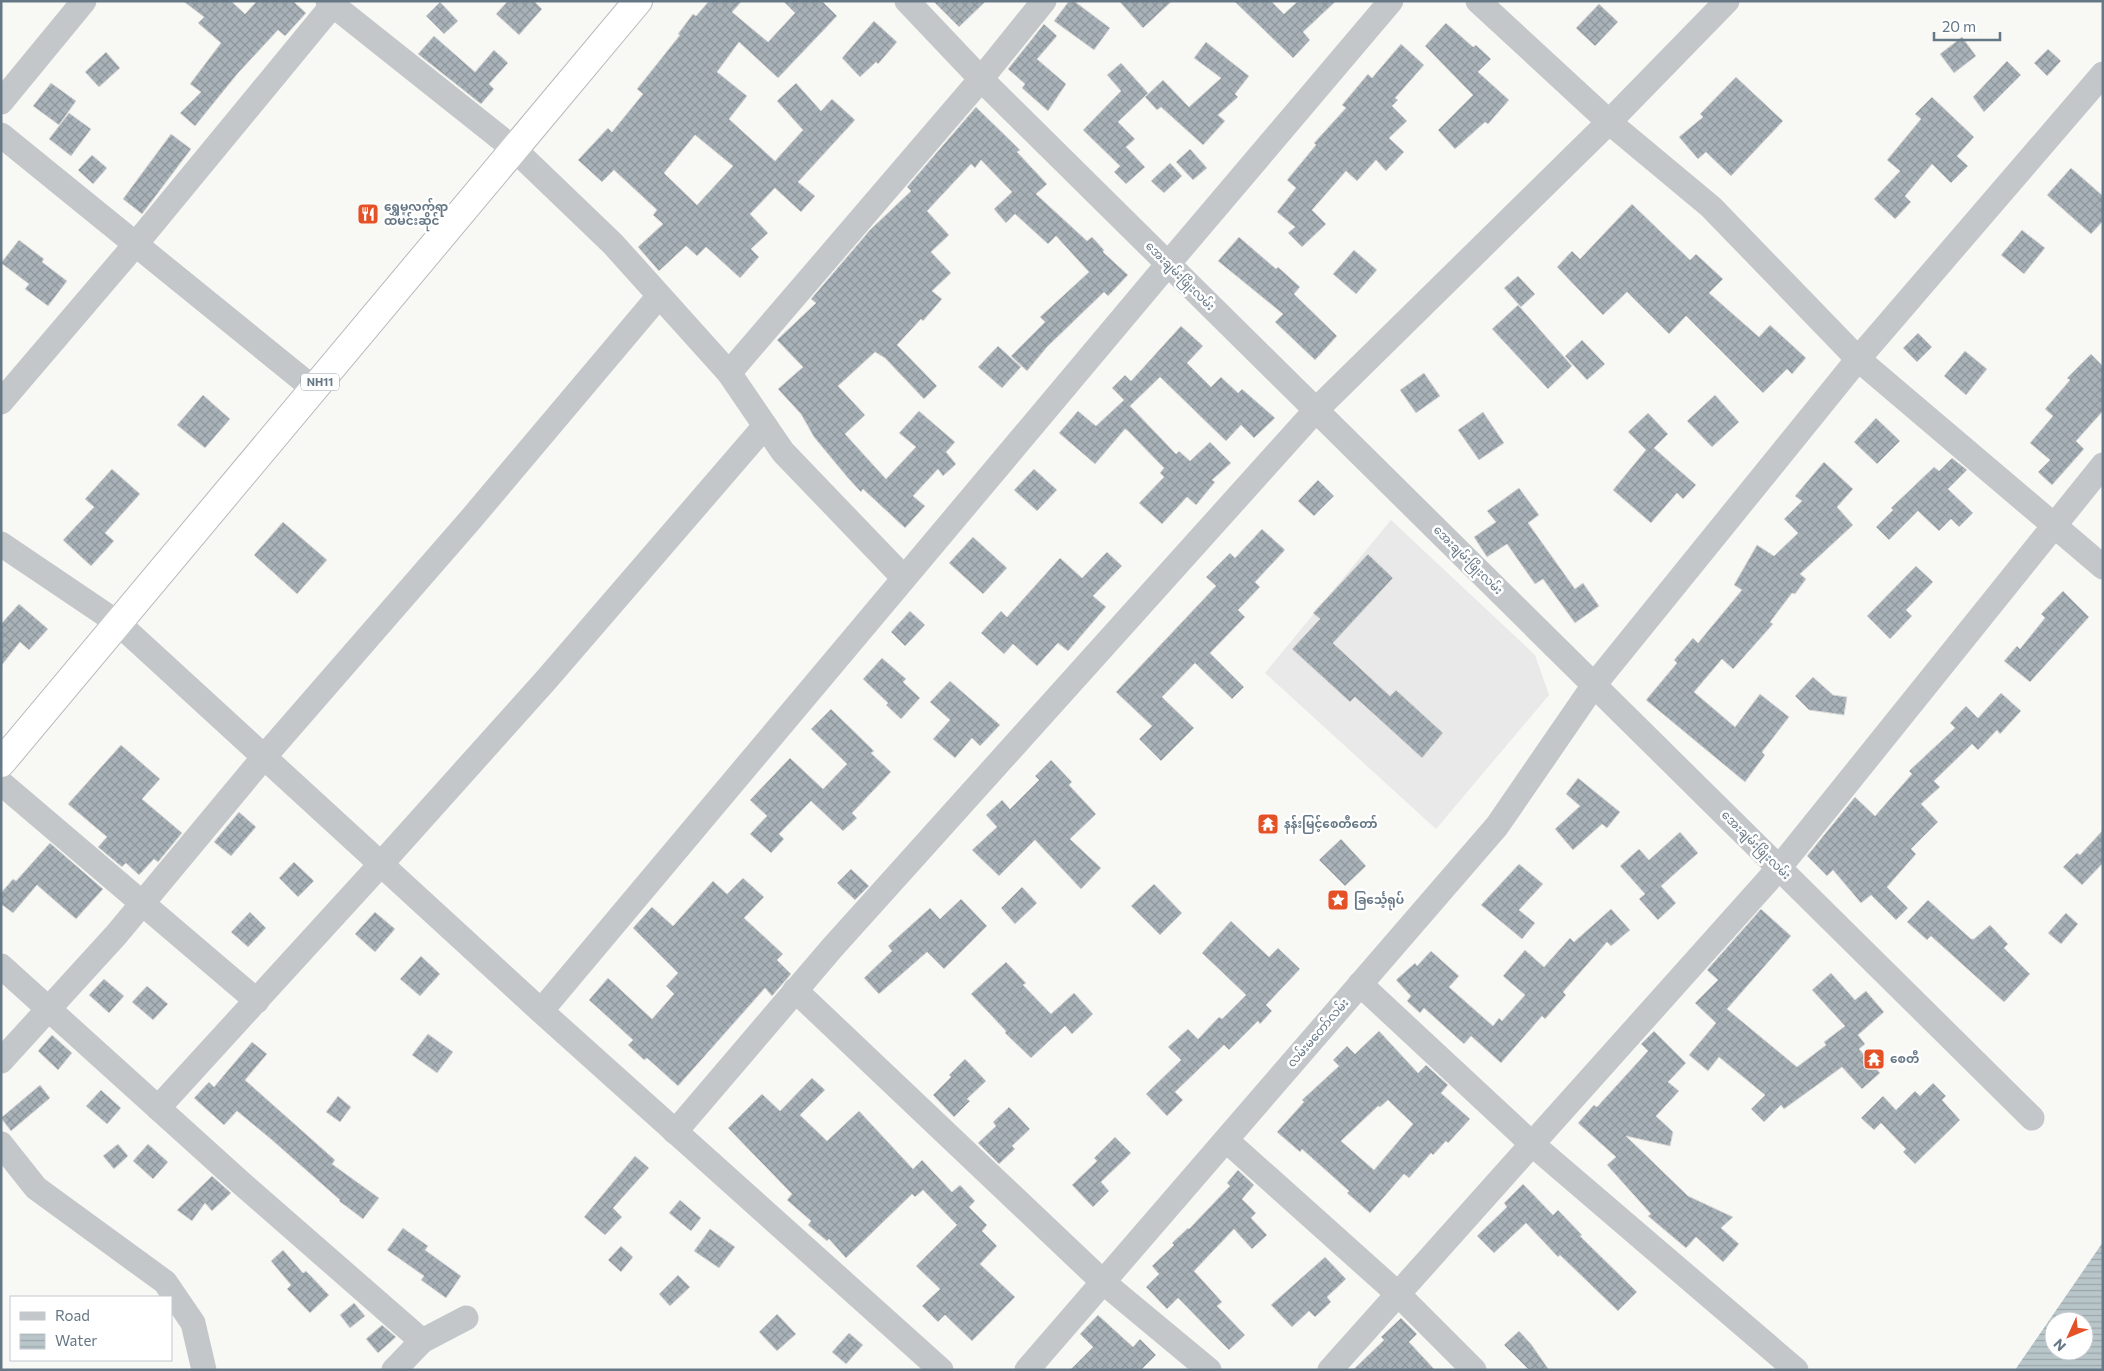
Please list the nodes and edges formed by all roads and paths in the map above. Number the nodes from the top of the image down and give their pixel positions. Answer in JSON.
{"nodes":[{"id":1,"x":84,"y":1,"type":"edge"},
{"id":2,"x":638,"y":1,"type":"edge"},
{"id":3,"x":907,"y":1,"type":"edge"},
{"id":4,"x":1044,"y":1,"type":"edge"},
{"id":5,"x":1392,"y":1,"type":"edge"},
{"id":6,"x":1478,"y":1,"type":"edge"},
{"id":7,"x":1727,"y":1,"type":"edge"},
{"id":8,"x":333,"y":3,"type":"edge"},
{"id":9,"x":2103,"y":74,"type":"edge"},
{"id":10,"x":981,"y":79,"type":"junction"},
{"id":11,"x":1,"y":102,"type":"edge"},
{"id":12,"x":1610,"y":122,"type":"junction"},
{"id":13,"x":1,"y":135,"type":"edge"},
{"id":14,"x":514,"y":149,"type":"junction"},
{"id":15,"x":135,"y":244,"type":"junction"},
{"id":16,"x":1168,"y":264,"type":"junction"},
{"id":17,"x":659,"y":296,"type":"junction"},
{"id":18,"x":1858,"y":359,"type":"junction"},
{"id":19,"x":729,"y":373,"type":"junction"},
{"id":20,"x":314,"y":389,"type":"junction"},
{"id":21,"x":1,"y":402,"type":"edge"},
{"id":22,"x":1316,"y":410,"type":"junction"},
{"id":23,"x":766,"y":426,"type":"junction"},
{"id":24,"x":2103,"y":465,"type":"edge"},
{"id":25,"x":2055,"y":525,"type":"junction"},
{"id":26,"x":1,"y":544,"type":"edge"},
{"id":27,"x":2103,"y":567,"type":"edge"},
{"id":28,"x":904,"y":578,"type":"junction"},
{"id":29,"x":118,"y":623,"type":"junction"},
{"id":30,"x":1594,"y":685,"type":"junction"},
{"id":31,"x":264,"y":757,"type":"junction"},
{"id":32,"x":1,"y":763,"type":"edge"},
{"id":33,"x":1,"y":783,"type":"edge"},
{"id":34,"x":381,"y":864,"type":"junction"},
{"id":35,"x":1779,"y":868,"type":"junction"},
{"id":36,"x":142,"y":902,"type":"junction"},
{"id":37,"x":1,"y":966,"type":"edge"},
{"id":38,"x":1360,"y":984,"type":"junction"},
{"id":39,"x":795,"y":990,"type":"junction"},
{"id":40,"x":257,"y":1001,"type":"junction"},
{"id":41,"x":49,"y":1010,"type":"junction"},
{"id":42,"x":541,"y":1011,"type":"junction"},
{"id":43,"x":1,"y":1061,"type":"edge"},
{"id":44,"x":158,"y":1108,"type":"junction"},
{"id":45,"x":2032,"y":1118,"type":"dead end"},
{"id":46,"x":675,"y":1132,"type":"junction"},
{"id":47,"x":1226,"y":1140,"type":"junction"},
{"id":48,"x":1,"y":1144,"type":"edge"},
{"id":49,"x":1532,"y":1144,"type":"junction"},
{"id":50,"x":1103,"y":1282,"type":"junction"},
{"id":51,"x":1398,"y":1294,"type":"junction"},
{"id":52,"x":466,"y":1318,"type":"dead end"},
{"id":53,"x":422,"y":1341,"type":"junction"},
{"id":54,"x":204,"y":1370,"type":"edge"},
{"id":55,"x":394,"y":1370,"type":"edge"},
{"id":56,"x":941,"y":1370,"type":"edge"},
{"id":57,"x":1027,"y":1370,"type":"edge"},
{"id":58,"x":1209,"y":1370,"type":"edge"},
{"id":59,"x":1330,"y":1370,"type":"edge"},
{"id":60,"x":1474,"y":1370,"type":"edge"},
{"id":61,"x":1796,"y":1370,"type":"edge"}],
"edges":[{"from":1,"to":11,"type":"street"},
{"from":2,"to":14,"type":"highway","number":"NH11"},
{"from":3,"to":10,"type":"street","name":"အေးချမ်းဖြိုးလမ်း"},
{"from":4,"to":10,"type":"street"},
{"from":5,"to":16,"type":"street"},
{"from":6,"to":12,"type":"street"},
{"from":7,"to":12,"type":"street"},
{"from":8,"to":14,"type":"street"},
{"from":8,"to":15,"type":"street"},
{"from":9,"to":18,"type":"street","name":"လမ်းမတော်လမ်း"},
{"from":10,"to":16,"type":"street","name":"အေးချမ်းဖြိုးလမ်း"},
{"from":10,"to":19,"type":"street"},
{"from":12,"to":18,"type":"street"},
{"from":12,"to":22,"type":"street"},
{"from":13,"to":15,"type":"street"},
{"from":14,"to":17,"type":"street"},
{"from":14,"to":20,"type":"highway","number":"NH11"},
{"from":15,"to":20,"type":"street"},
{"from":15,"to":21,"type":"street"},
{"from":16,"to":22,"type":"street","name":"အေးချမ်းဖြိုးလမ်း"},
{"from":16,"to":28,"type":"street"},
{"from":17,"to":19,"type":"street"},
{"from":17,"to":31,"type":"street"},
{"from":18,"to":25,"type":"street"},
{"from":18,"to":30,"type":"street","name":"လမ်းမတော်လမ်း"},
{"from":19,"to":23,"type":"street"},
{"from":20,"to":29,"type":"highway","number":"NH11"},
{"from":22,"to":30,"type":"street","name":"အေးချမ်းဖြိုးလမ်း"},
{"from":22,"to":39,"type":"street"},
{"from":23,"to":28,"type":"street"},
{"from":23,"to":34,"type":"street"},
{"from":24,"to":25,"type":"street"},
{"from":25,"to":27,"type":"street"},
{"from":25,"to":35,"type":"street"},
{"from":26,"to":29,"type":"street"},
{"from":28,"to":42,"type":"street"},
{"from":29,"to":31,"type":"street"},
{"from":29,"to":32,"type":"highway","number":"NH11"},
{"from":30,"to":35,"type":"street","name":"အေးချမ်းဖြိုးလမ်း"},
{"from":30,"to":38,"type":"street","name":"လမ်းမတော်လမ်း"},
{"from":31,"to":34,"type":"street"},
{"from":31,"to":36,"type":"street"},
{"from":33,"to":36,"type":"street"},
{"from":34,"to":40,"type":"street"},
{"from":34,"to":42,"type":"street"},
{"from":35,"to":45,"type":"street","name":"အေးချမ်းဖြိုးလမ်း"},
{"from":35,"to":49,"type":"street"},
{"from":36,"to":40,"type":"street"},
{"from":36,"to":41,"type":"street"},
{"from":37,"to":41,"type":"street"},
{"from":38,"to":47,"type":"street","name":"လမ်းမတော်လမ်း"},
{"from":38,"to":49,"type":"street"},
{"from":39,"to":46,"type":"street"},
{"from":39,"to":50,"type":"street"},
{"from":40,"to":44,"type":"street"},
{"from":41,"to":43,"type":"street"},
{"from":41,"to":44,"type":"street"},
{"from":42,"to":46,"type":"street"},
{"from":44,"to":53,"type":"street"},
{"from":46,"to":56,"type":"street"},
{"from":47,"to":50,"type":"street","name":"လမ်းမတော်လမ်း"},
{"from":47,"to":51,"type":"street"},
{"from":48,"to":54,"type":"street"},
{"from":49,"to":51,"type":"street"},
{"from":49,"to":61,"type":"street"},
{"from":50,"to":57,"type":"street","name":"လမ်းမတော်လမ်း"},
{"from":50,"to":58,"type":"street"},
{"from":51,"to":59,"type":"street"},
{"from":51,"to":60,"type":"street"},
{"from":52,"to":53,"type":"street"},
{"from":53,"to":55,"type":"street"}]}
